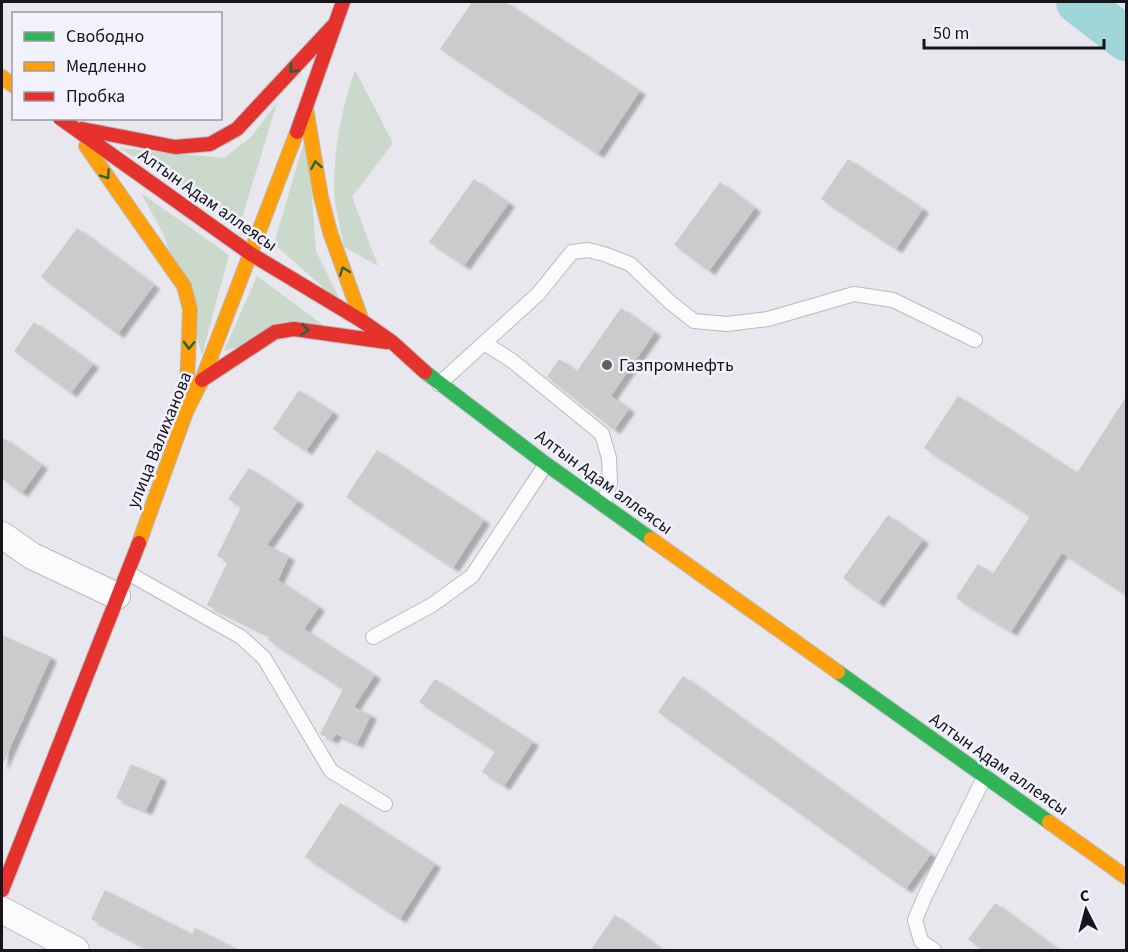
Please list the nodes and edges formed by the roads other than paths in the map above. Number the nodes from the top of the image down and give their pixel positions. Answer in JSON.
{"nodes":[{"id":1,"x":343,"y":2,"type":"edge"},
{"id":2,"x":333,"y":26,"type":"junction"},
{"id":3,"x":306,"y":108,"type":"junction"},
{"id":4,"x":63,"y":120,"type":"edge"},
{"id":5,"x":73,"y":127,"type":"junction"},
{"id":6,"x":251,"y":254,"type":"junction"},
{"id":7,"x":362,"y":321,"type":"junction"},
{"id":8,"x":975,"y":340,"type":"dead end"},
{"id":9,"x":392,"y":342,"type":"junction"},
{"id":10,"x":484,"y":343,"type":"junction"},
{"id":11,"x":202,"y":381,"type":"junction"},
{"id":12,"x":439,"y":384,"type":"junction"},
{"id":13,"x":186,"y":412,"type":"junction"},
{"id":14,"x":546,"y":464,"type":"junction"},
{"id":15,"x":604,"y":505,"type":"junction"},
{"id":16,"x":2,"y":536,"type":"edge"},
{"id":17,"x":128,"y":573,"type":"junction"},
{"id":18,"x":117,"y":596,"type":"junction"},
{"id":19,"x":373,"y":636,"type":"dead end"},
{"id":20,"x":985,"y":776,"type":"junction"},
{"id":21,"x":385,"y":804,"type":"dead end"},
{"id":22,"x":1126,"y":875,"type":"edge"},
{"id":23,"x":2,"y":890,"type":"edge"},
{"id":24,"x":2,"y":910,"type":"edge"},
{"id":25,"x":76,"y":951,"type":"edge"},
{"id":26,"x":934,"y":951,"type":"edge"}],
"edges":[{"from":1,"to":2,"type":"main road","name":"улица Валиханова"},
{"from":2,"to":3,"type":"main road","name":"улица Валиханова"},
{"from":2,"to":5,"type":"main road","one_way":true},
{"from":3,"to":6,"type":"main road","name":"улица Валиханова"},
{"from":7,"to":3,"type":"main road","one_way":true},
{"from":4,"to":5,"type":"main road","name":"Алтын Адам аллеясы"},
{"from":5,"to":6,"type":"main road","name":"Алтын Адам аллеясы"},
{"from":5,"to":13,"type":"main road","one_way":true},
{"from":6,"to":7,"type":"main road","name":"Алтын Адам аллеясы"},
{"from":6,"to":11,"type":"main road","name":"улица Валиханова"},
{"from":7,"to":9,"type":"main road","name":"Алтын Адам аллеясы"},
{"from":8,"to":10,"type":"lane"},
{"from":11,"to":9,"type":"main road","one_way":true},
{"from":9,"to":12,"type":"main road","name":"Алтын Адам аллеясы"},
{"from":10,"to":12,"type":"lane"},
{"from":10,"to":15,"type":"lane"},
{"from":11,"to":13,"type":"main road","name":"улица Валиханова"},
{"from":12,"to":14,"type":"main road","name":"Алтын Адам аллеясы"},
{"from":13,"to":17,"type":"main road","name":"улица Валиханова"},
{"from":14,"to":15,"type":"main road","name":"Алтын Адам аллеясы"},
{"from":14,"to":19,"type":"lane"},
{"from":15,"to":20,"type":"main road","name":"Алтын Адам аллеясы"},
{"from":16,"to":18,"type":"street"},
{"from":17,"to":18,"type":"main road","name":"улица Валиханова"},
{"from":17,"to":21,"type":"lane"},
{"from":18,"to":23,"type":"main road","name":"улица Валиханова"},
{"from":20,"to":22,"type":"main road","name":"Алтын Адам аллеясы"},
{"from":20,"to":26,"type":"lane"},
{"from":24,"to":25,"type":"street"}]}
